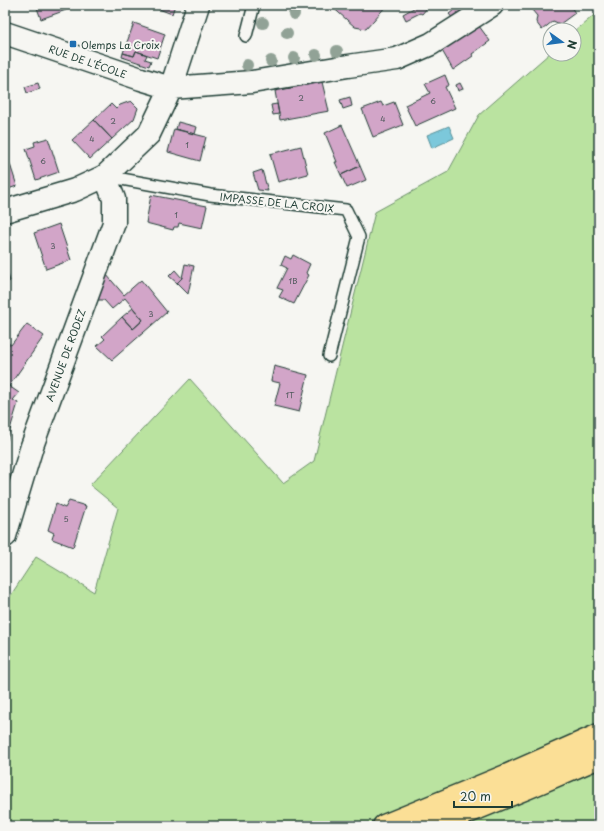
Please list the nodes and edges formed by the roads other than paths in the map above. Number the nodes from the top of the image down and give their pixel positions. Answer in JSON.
{"nodes":[{"id":1,"x":198,"y":5,"type":"edge"},
{"id":2,"x":254,"y":5,"type":"edge"},
{"id":3,"x":492,"y":5,"type":"edge"},
{"id":4,"x":5,"y":33,"type":"edge"},
{"id":5,"x":246,"y":36,"type":"dead end"},
{"id":6,"x":171,"y":88,"type":"junction"},
{"id":7,"x":105,"y":176,"type":"junction"},
{"id":8,"x":5,"y":211,"type":"edge"},
{"id":9,"x":329,"y":356,"type":"dead end"},
{"id":10,"x":5,"y":536,"type":"edge"},
{"id":11,"x":599,"y":735,"type":"edge"},
{"id":12,"x":599,"y":757,"type":"edge"},
{"id":13,"x":384,"y":826,"type":"edge"},
{"id":14,"x":434,"y":826,"type":"edge"}],
"edges":[{"from":1,"to":6,"type":"street"},
{"from":2,"to":5,"type":"lane"},
{"from":3,"to":6,"type":"street"},
{"from":4,"to":6,"type":"street","name":"RUE DE L'ÉCOLE"},
{"from":6,"to":7,"type":"street"},
{"from":7,"to":8,"type":"street"},
{"from":7,"to":9,"type":"lane","name":"IMPASSE DE LA CROIX"},
{"from":7,"to":10,"type":"street","name":"AVENUE DE RODEZ"},
{"from":11,"to":13,"type":"highway"},
{"from":12,"to":14,"type":"highway"}]}
